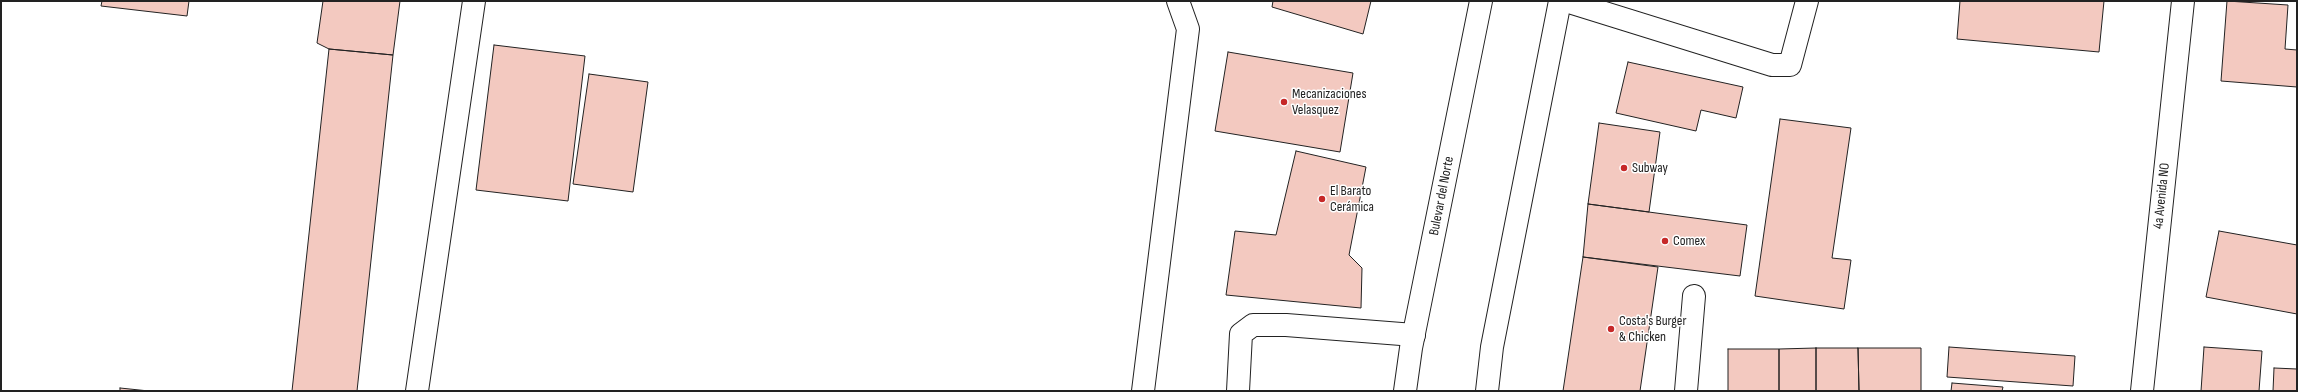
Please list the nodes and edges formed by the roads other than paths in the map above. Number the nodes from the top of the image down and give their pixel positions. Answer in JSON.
{"nodes":[{"id":1,"x":474,"y":1,"type":"edge"},
{"id":2,"x":1178,"y":1,"type":"edge"},
{"id":3,"x":1481,"y":1,"type":"edge"},
{"id":4,"x":1560,"y":1,"type":"edge"},
{"id":5,"x":1566,"y":1,"type":"edge"},
{"id":6,"x":1807,"y":1,"type":"edge"},
{"id":7,"x":2183,"y":1,"type":"edge"},
{"id":8,"x":1694,"y":296,"type":"dead end"},
{"id":9,"x":1414,"y":335,"type":"junction"},
{"id":10,"x":417,"y":391,"type":"edge"},
{"id":11,"x":1144,"y":391,"type":"edge"},
{"id":12,"x":1238,"y":391,"type":"edge"},
{"id":13,"x":1405,"y":391,"type":"edge"},
{"id":14,"x":1487,"y":391,"type":"edge"},
{"id":15,"x":1686,"y":391,"type":"edge"},
{"id":16,"x":2142,"y":391,"type":"edge"}],
"edges":[{"from":1,"to":10,"type":"main road"},
{"from":2,"to":11,"type":"main road"},
{"from":3,"to":9,"type":"main road","name":"Bulevar del Norte"},
{"from":4,"to":14,"type":"main road"},
{"from":5,"to":6,"type":"main road"},
{"from":7,"to":16,"type":"main road","name":"4a Avenida NO"},
{"from":8,"to":15,"type":"main road"},
{"from":9,"to":12,"type":"main road"},
{"from":9,"to":13,"type":"main road","name":"Bulevar del Norte"}]}
